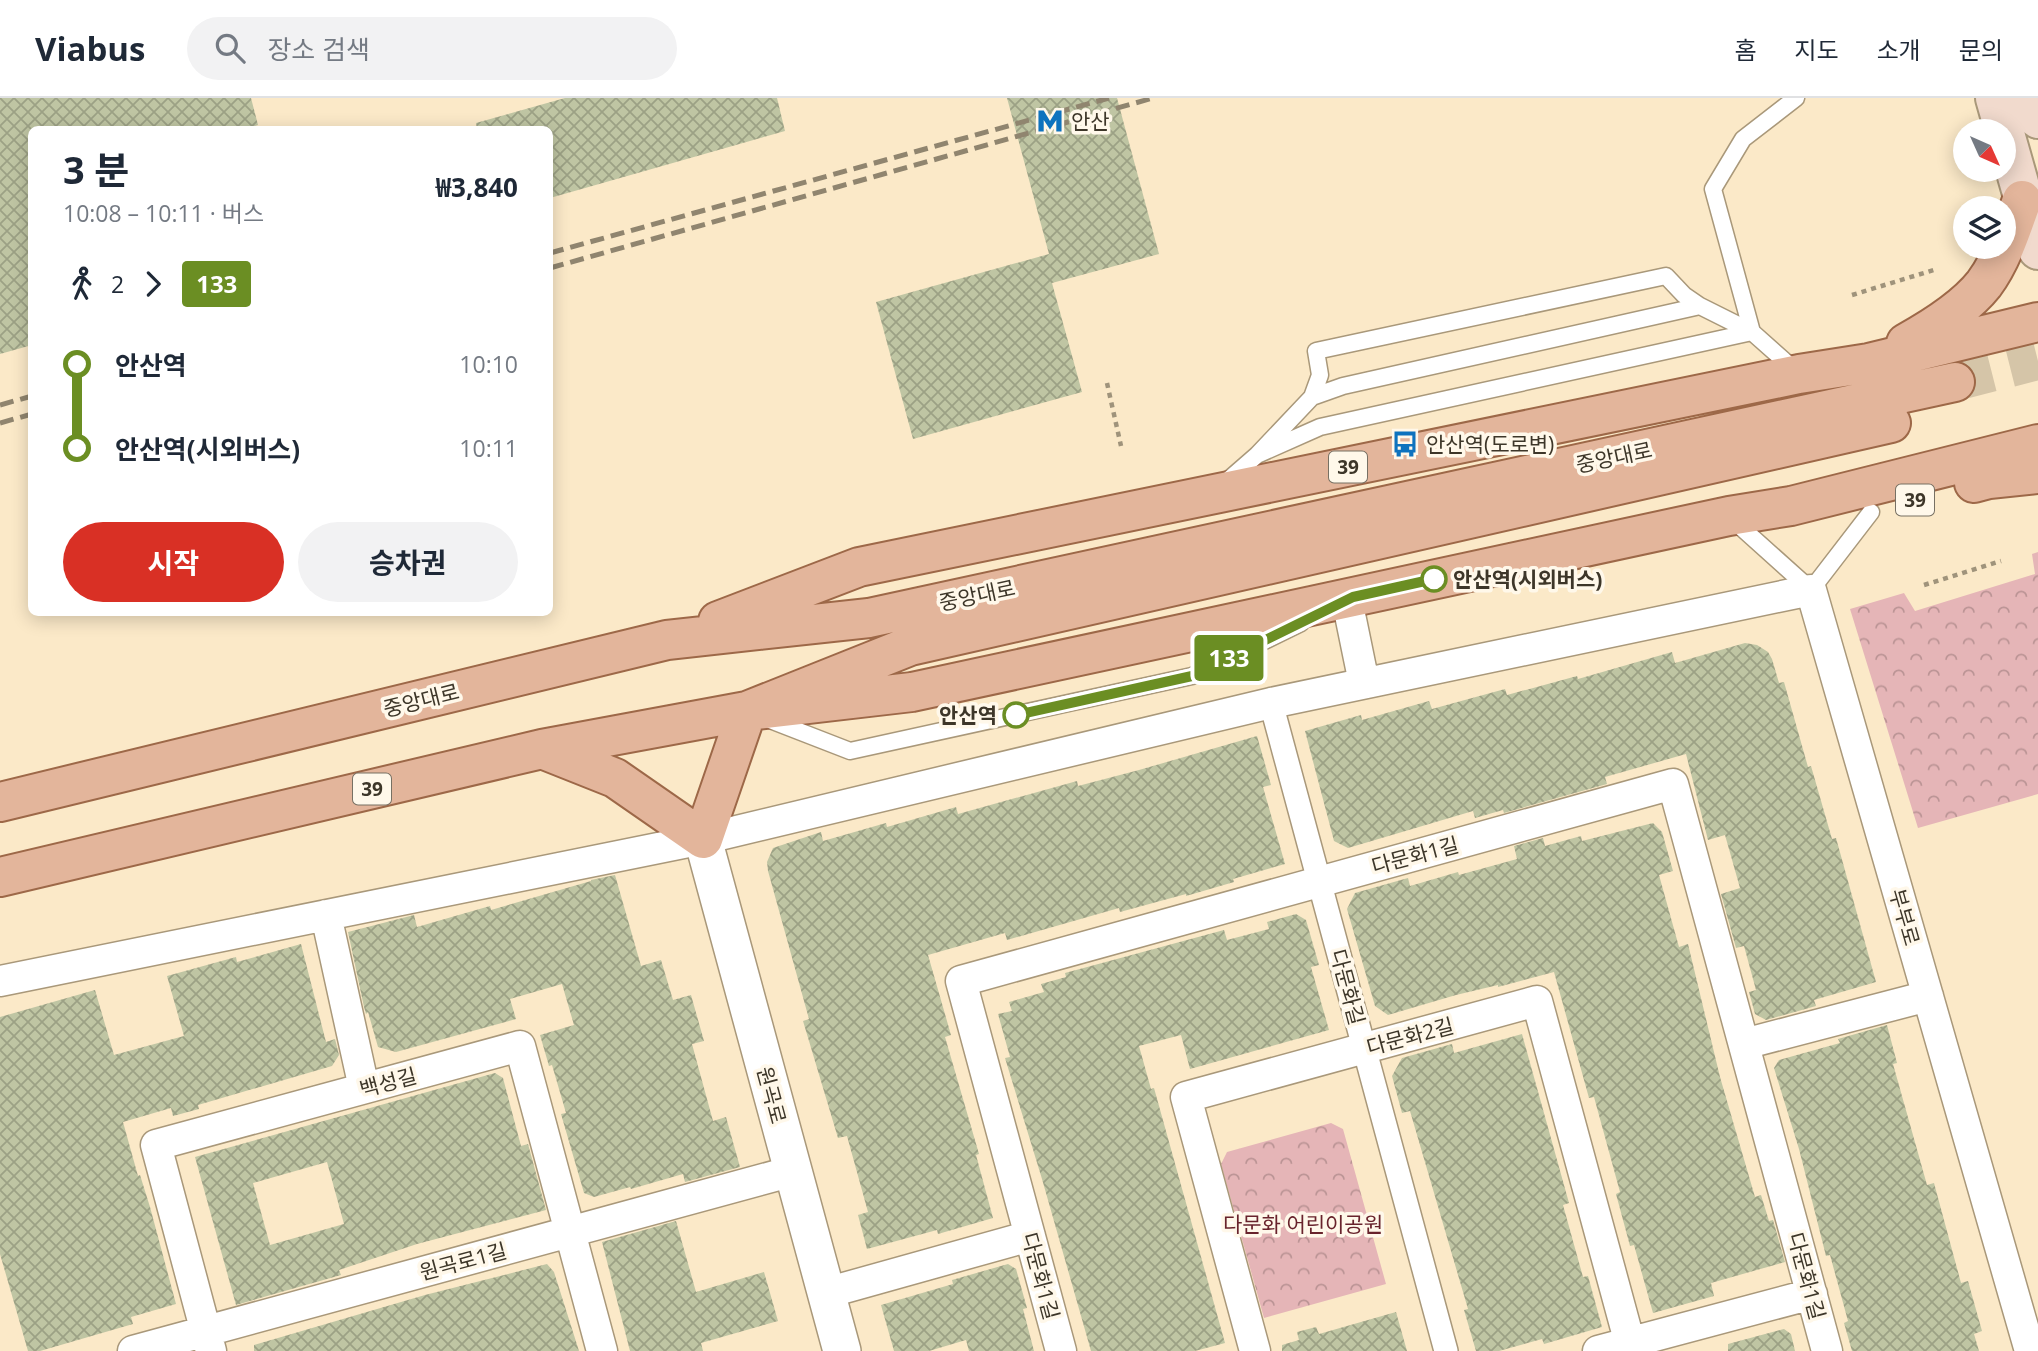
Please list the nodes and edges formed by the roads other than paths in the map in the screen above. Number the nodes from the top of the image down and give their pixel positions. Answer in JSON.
{"nodes":[{"id":1,"x":1796,"y":98,"type":"edge"},
{"id":2,"x":1996,"y":98,"type":"edge"},
{"id":3,"x":2032,"y":98,"type":"edge"},
{"id":4,"x":2038,"y":119,"type":"edge"},
{"id":5,"x":2021,"y":193,"type":"junction"},
{"id":6,"x":2038,"y":250,"type":"edge"},
{"id":7,"x":1700,"y":306,"type":"junction"},
{"id":8,"x":2038,"y":322,"type":"edge"},
{"id":9,"x":1752,"y":332,"type":"junction"},
{"id":10,"x":1869,"y":363,"type":"junction"},
{"id":11,"x":1799,"y":374,"type":"junction"},
{"id":12,"x":1312,"y":397,"type":"junction"},
{"id":13,"x":2038,"y":444,"type":"edge"},
{"id":14,"x":1257,"y":455,"type":"junction"},
{"id":15,"x":2038,"y":474,"type":"edge"},
{"id":16,"x":1211,"y":495,"type":"junction"},
{"id":17,"x":1791,"y":506,"type":"junction"},
{"id":18,"x":1871,"y":512,"type":"junction"},
{"id":19,"x":1729,"y":516,"type":"junction"},
{"id":20,"x":1811,"y":590,"type":"junction"},
{"id":21,"x":1350,"y":598,"type":"junction"},
{"id":22,"x":667,"y":640,"type":"junction"},
{"id":23,"x":1364,"y":683,"type":"junction"},
{"id":24,"x":1271,"y":704,"type":"junction"},
{"id":25,"x":747,"y":711,"type":"junction"},
{"id":26,"x":542,"y":749,"type":"junction"},
{"id":27,"x":0,"y":802,"type":"edge"},
{"id":28,"x":703,"y":839,"type":"junction"},
{"id":29,"x":0,"y":877,"type":"edge"},
{"id":30,"x":1319,"y":881,"type":"junction"},
{"id":31,"x":326,"y":915,"type":"junction"},
{"id":32,"x":0,"y":981,"type":"edge"},
{"id":33,"x":1928,"y":996,"type":"junction"},
{"id":34,"x":1744,"y":1044,"type":"junction"},
{"id":35,"x":1364,"y":1048,"type":"junction"},
{"id":36,"x":364,"y":1088,"type":"junction"},
{"id":37,"x":793,"y":1171,"type":"junction"},
{"id":38,"x":570,"y":1231,"type":"junction"},
{"id":39,"x":1030,"y":1236,"type":"junction"},
{"id":40,"x":827,"y":1293,"type":"junction"},
{"id":41,"x":1812,"y":1294,"type":"junction"},
{"id":42,"x":209,"y":1341,"type":"edge"},
{"id":43,"x":1631,"y":1347,"type":"edge"},
{"id":44,"x":133,"y":1351,"type":"edge"},
{"id":45,"x":602,"y":1351,"type":"edge"},
{"id":46,"x":842,"y":1351,"type":"edge"},
{"id":47,"x":1061,"y":1351,"type":"edge"},
{"id":48,"x":1255,"y":1351,"type":"edge"},
{"id":49,"x":1446,"y":1351,"type":"edge"},
{"id":50,"x":1598,"y":1351,"type":"edge"},
{"id":51,"x":1827,"y":1351,"type":"edge"},
{"id":52,"x":2030,"y":1351,"type":"edge"}],
"edges":[{"from":1,"to":9,"type":"lane"},
{"from":2,"to":5,"type":"main road"},
{"from":3,"to":4,"type":"main road"},
{"from":5,"to":6,"type":"main road"},
{"from":5,"to":10,"type":"main road"},
{"from":7,"to":9,"type":"lane"},
{"from":7,"to":12,"type":"lane"},
{"from":7,"to":12,"type":"lane"},
{"from":8,"to":10,"type":"main road","number":"39"},
{"from":9,"to":11,"type":"lane"},
{"from":9,"to":14,"type":"lane"},
{"from":10,"to":11,"type":"main road","number":"39"},
{"from":11,"to":16,"type":"main road","number":"39"},
{"from":12,"to":14,"type":"lane"},
{"from":13,"to":17,"type":"main road","number":"39"},
{"from":14,"to":16,"type":"lane"},
{"from":15,"to":18,"type":"main road","number":"39"},
{"from":16,"to":22,"type":"main road","number":"39"},
{"from":17,"to":18,"type":"main road","number":"39"},
{"from":17,"to":19,"type":"main road","number":"39"},
{"from":18,"to":20,"type":"lane"},
{"from":19,"to":20,"type":"lane"},
{"from":19,"to":21,"type":"main road","number":"39"},
{"from":20,"to":23,"type":"street"},
{"from":20,"to":33,"type":"street","name":"부부로"},
{"from":21,"to":23,"type":"street"},
{"from":21,"to":25,"type":"main road","number":"39"},
{"from":21,"to":25,"type":"lane"},
{"from":22,"to":25,"type":"main road","name":"중앙대로"},
{"from":22,"to":27,"type":"main road","name":"중앙대로","number":"39"},
{"from":23,"to":24,"type":"street"},
{"from":24,"to":28,"type":"street"},
{"from":24,"to":30,"type":"street","name":"다문화길"},
{"from":25,"to":26,"type":"main road","number":"39"},
{"from":25,"to":28,"type":"main road"},
{"from":26,"to":28,"type":"main road"},
{"from":26,"to":29,"type":"main road","number":"39"},
{"from":28,"to":31,"type":"street"},
{"from":28,"to":37,"type":"street","name":"원곡로"},
{"from":30,"to":34,"type":"street","name":"다문화1길"},
{"from":30,"to":35,"type":"street","name":"다문화길"},
{"from":30,"to":39,"type":"street","name":"다문화1길"},
{"from":31,"to":32,"type":"street"},
{"from":31,"to":36,"type":"street"},
{"from":33,"to":34,"type":"street"},
{"from":33,"to":52,"type":"street","name":"부부로"},
{"from":34,"to":41,"type":"street","name":"다문화1길"},
{"from":35,"to":43,"type":"street","name":"다문화2길"},
{"from":35,"to":48,"type":"street","name":"다문화2길"},
{"from":35,"to":49,"type":"street","name":"다문화길"},
{"from":36,"to":38,"type":"street","name":"백성길"},
{"from":36,"to":42,"type":"street","name":"백성길"},
{"from":37,"to":38,"type":"street","name":"원곡로1길"},
{"from":37,"to":40,"type":"street","name":"원곡로"},
{"from":38,"to":42,"type":"street","name":"원곡로1길"},
{"from":38,"to":45,"type":"street","name":"백성길"},
{"from":39,"to":40,"type":"street"},
{"from":39,"to":47,"type":"street","name":"다문화1길"},
{"from":40,"to":46,"type":"street","name":"원곡로"},
{"from":41,"to":43,"type":"street"},
{"from":41,"to":51,"type":"street","name":"다문화1길"},
{"from":42,"to":44,"type":"street","name":"원곡로1길"},
{"from":43,"to":50,"type":"street"}]}
